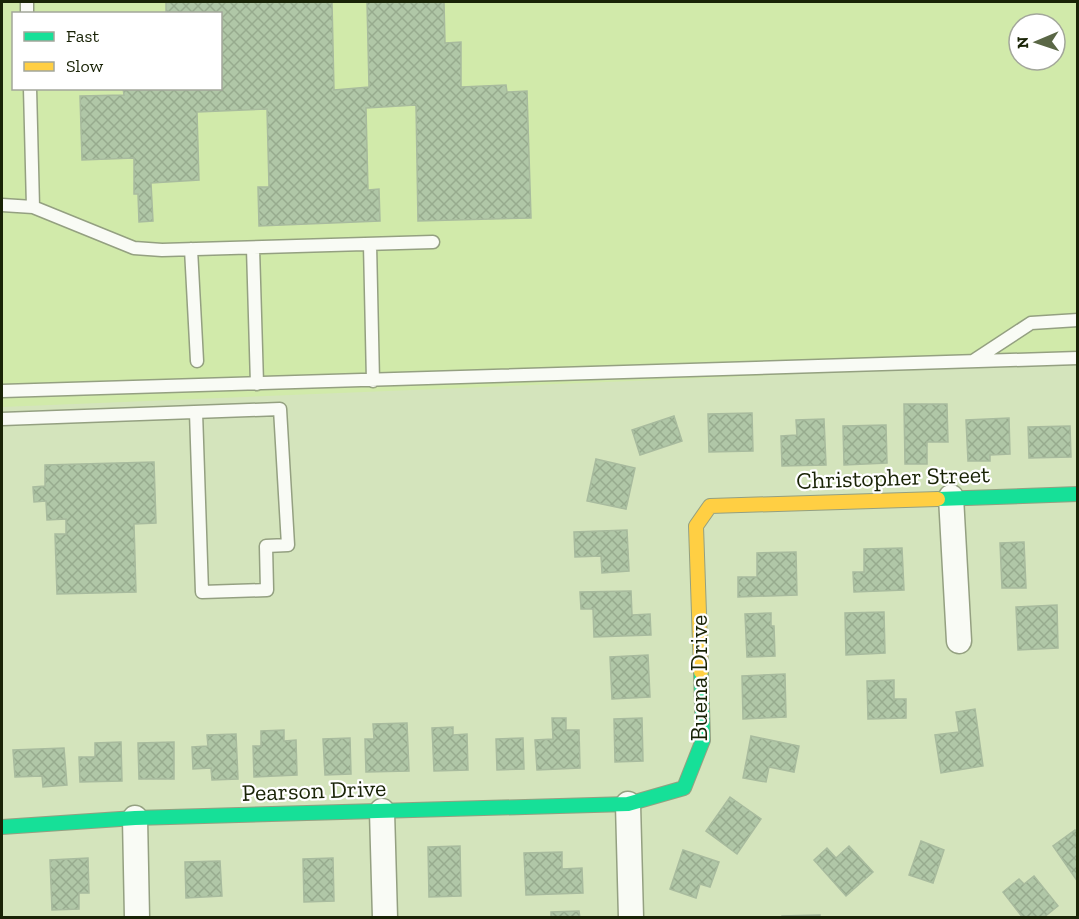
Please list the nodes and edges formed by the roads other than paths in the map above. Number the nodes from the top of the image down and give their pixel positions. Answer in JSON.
{"nodes":[{"id":1,"x":30,"y":90,"type":"edge"},
{"id":2,"x":2,"y":205,"type":"edge"},
{"id":3,"x":33,"y":207,"type":"junction"},
{"id":4,"x":433,"y":242,"type":"dead end"},
{"id":5,"x":370,"y":244,"type":"junction"},
{"id":6,"x":253,"y":248,"type":"junction"},
{"id":7,"x":191,"y":249,"type":"junction"},
{"id":8,"x":1077,"y":320,"type":"edge"},
{"id":9,"x":1077,"y":358,"type":"edge"},
{"id":10,"x":197,"y":361,"type":"dead end"},
{"id":11,"x":973,"y":361,"type":"junction"},
{"id":12,"x":373,"y":381,"type":"junction"},
{"id":13,"x":257,"y":384,"type":"junction"},
{"id":14,"x":2,"y":391,"type":"edge"},
{"id":15,"x":196,"y":412,"type":"junction"},
{"id":16,"x":2,"y":419,"type":"edge"},
{"id":17,"x":1077,"y":494,"type":"edge"},
{"id":18,"x":951,"y":497,"type":"junction"},
{"id":19,"x":710,"y":506,"type":"joint"},
{"id":20,"x":959,"y":641,"type":"dead end"},
{"id":21,"x":628,"y":804,"type":"junction"},
{"id":22,"x":382,"y":811,"type":"junction"},
{"id":23,"x":135,"y":818,"type":"junction"},
{"id":24,"x":2,"y":827,"type":"edge"},
{"id":25,"x":137,"y":918,"type":"edge"},
{"id":26,"x":385,"y":918,"type":"edge"},
{"id":27,"x":631,"y":918,"type":"edge"}],
"edges":[{"from":1,"to":3,"type":"lane"},
{"from":2,"to":3,"type":"lane"},
{"from":3,"to":7,"type":"lane"},
{"from":4,"to":5,"type":"lane"},
{"from":5,"to":6,"type":"lane"},
{"from":5,"to":12,"type":"lane"},
{"from":6,"to":7,"type":"lane"},
{"from":6,"to":13,"type":"lane"},
{"from":7,"to":10,"type":"lane"},
{"from":8,"to":11,"type":"lane"},
{"from":9,"to":11,"type":"lane"},
{"from":11,"to":12,"type":"lane"},
{"from":12,"to":13,"type":"lane"},
{"from":13,"to":14,"type":"lane"},
{"from":15,"to":15,"type":"lane"},
{"from":15,"to":16,"type":"lane"},
{"from":17,"to":18,"type":"street","name":"Christopher Street"},
{"from":18,"to":19,"type":"street","name":"Christopher Street"},
{"from":18,"to":20,"type":"street"},
{"from":19,"to":21,"type":"street","name":"Buena Drive"},
{"from":21,"to":22,"type":"street","name":"Pearson Drive"},
{"from":21,"to":27,"type":"street"},
{"from":22,"to":23,"type":"street","name":"Pearson Drive"},
{"from":22,"to":26,"type":"street"},
{"from":23,"to":24,"type":"street","name":"Pearson Drive"},
{"from":23,"to":25,"type":"street"}]}
